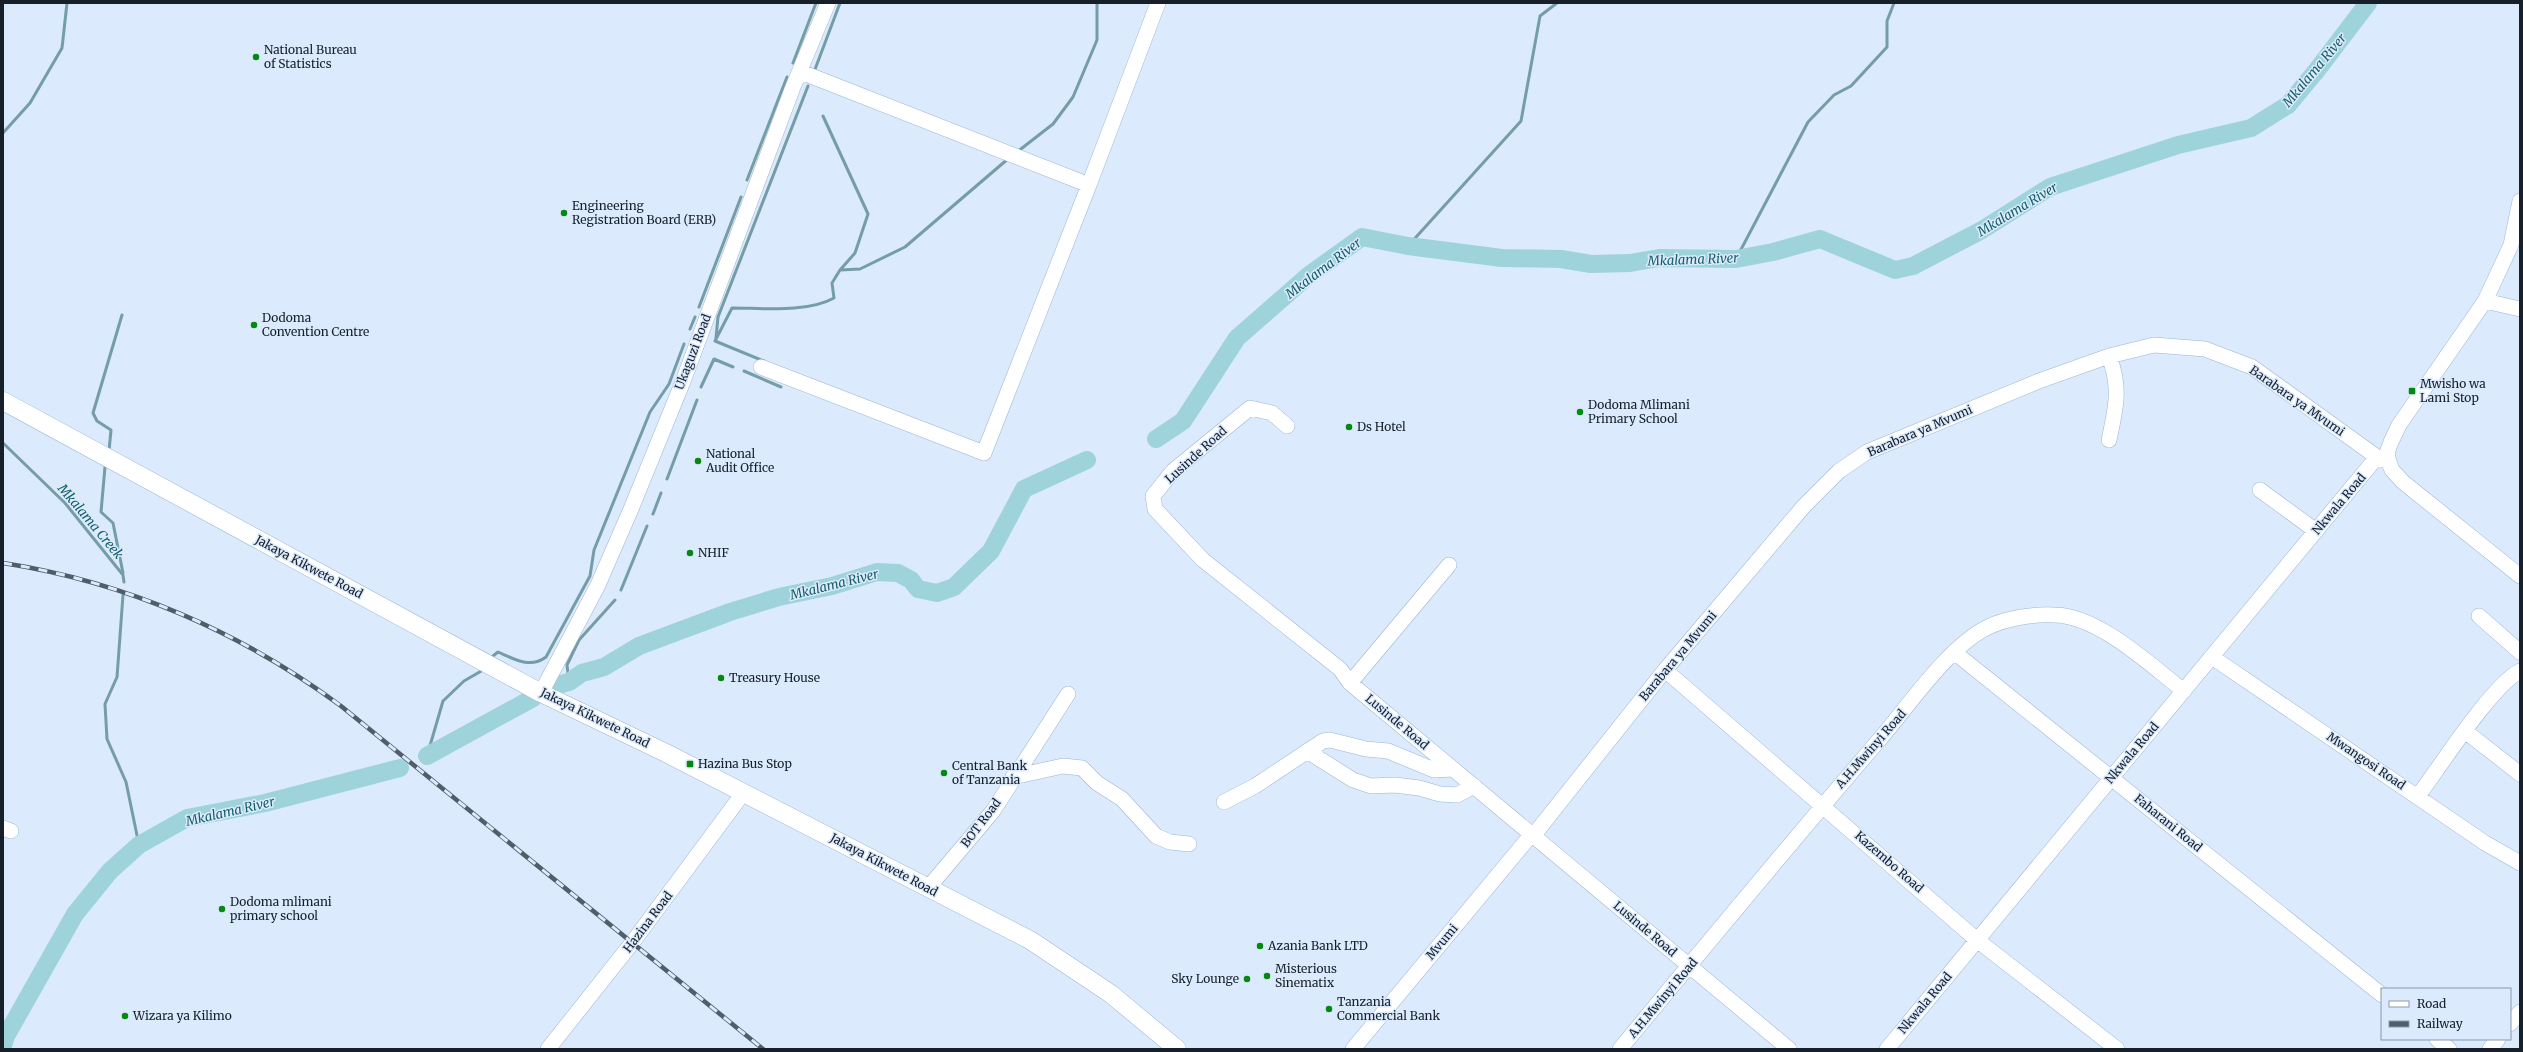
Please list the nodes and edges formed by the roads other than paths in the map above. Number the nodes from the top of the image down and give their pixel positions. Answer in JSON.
{"nodes":[{"id":1,"x":828,"y":3,"type":"edge"},
{"id":2,"x":1158,"y":3,"type":"edge"},
{"id":3,"x":801,"y":72,"type":"junction"},
{"id":4,"x":1089,"y":185,"type":"junction"},
{"id":5,"x":2520,"y":202,"type":"edge"},
{"id":6,"x":2484,"y":301,"type":"junction"},
{"id":7,"x":2520,"y":309,"type":"edge"},
{"id":8,"x":2109,"y":356,"type":"junction"},
{"id":9,"x":761,"y":367,"type":"dead end"},
{"id":10,"x":3,"y":401,"type":"edge"},
{"id":11,"x":1287,"y":426,"type":"dead end"},
{"id":12,"x":2109,"y":440,"type":"dead end"},
{"id":13,"x":2385,"y":458,"type":"junction"},
{"id":14,"x":2260,"y":490,"type":"dead end"},
{"id":15,"x":2316,"y":531,"type":"junction"},
{"id":16,"x":1449,"y":566,"type":"dead end"},
{"id":17,"x":2517,"y":568,"type":"edge"},
{"id":18,"x":2479,"y":616,"type":"dead end"},
{"id":19,"x":2516,"y":649,"type":"edge"},
{"id":20,"x":1954,"y":652,"type":"junction"},
{"id":21,"x":2212,"y":657,"type":"junction"},
{"id":22,"x":1665,"y":670,"type":"junction"},
{"id":23,"x":2520,"y":671,"type":"edge"},
{"id":24,"x":2506,"y":680,"type":"junction"},
{"id":25,"x":1350,"y":683,"type":"junction"},
{"id":26,"x":2184,"y":691,"type":"junction"},
{"id":27,"x":541,"y":693,"type":"junction"},
{"id":28,"x":1068,"y":694,"type":"dead end"},
{"id":29,"x":2465,"y":731,"type":"junction"},
{"id":30,"x":1307,"y":751,"type":"junction"},
{"id":31,"x":1453,"y":769,"type":"junction"},
{"id":32,"x":2520,"y":774,"type":"edge"},
{"id":33,"x":1013,"y":777,"type":"junction"},
{"id":34,"x":2112,"y":778,"type":"junction"},
{"id":35,"x":1474,"y":786,"type":"junction"},
{"id":36,"x":744,"y":792,"type":"junction"},
{"id":37,"x":2418,"y":796,"type":"junction"},
{"id":38,"x":1224,"y":802,"type":"dead end"},
{"id":39,"x":1823,"y":804,"type":"junction"},
{"id":40,"x":1532,"y":835,"type":"junction"},
{"id":41,"x":1189,"y":844,"type":"dead end"},
{"id":42,"x":2520,"y":863,"type":"edge"},
{"id":43,"x":928,"y":888,"type":"junction"},
{"id":44,"x":1978,"y":940,"type":"junction"},
{"id":45,"x":1689,"y":966,"type":"junction"},
{"id":46,"x":2381,"y":994,"type":"edge"},
{"id":47,"x":2520,"y":1012,"type":"edge"},
{"id":48,"x":2511,"y":1023,"type":"edge"},
{"id":49,"x":2437,"y":1040,"type":"edge"},
{"id":50,"x":2497,"y":1040,"type":"edge"},
{"id":51,"x":548,"y":1049,"type":"edge"},
{"id":52,"x":1177,"y":1049,"type":"edge"},
{"id":53,"x":1353,"y":1049,"type":"edge"},
{"id":54,"x":1620,"y":1049,"type":"edge"},
{"id":55,"x":1788,"y":1049,"type":"edge"},
{"id":56,"x":1887,"y":1049,"type":"edge"},
{"id":57,"x":2117,"y":1049,"type":"edge"},
{"id":58,"x":2449,"y":1049,"type":"edge"},
{"id":59,"x":2490,"y":1049,"type":"edge"}],
"edges":[{"from":1,"to":3,"type":"street","name":"Ukaguzi Road"},
{"from":2,"to":4,"type":"street"},
{"from":3,"to":4,"type":"street"},
{"from":3,"to":27,"type":"street","name":"Ukaguzi Road"},
{"from":4,"to":9,"type":"street"},
{"from":5,"to":6,"type":"street","name":"Nkwala Road"},
{"from":6,"to":7,"type":"street"},
{"from":6,"to":13,"type":"street","name":"Nkwala Road"},
{"from":8,"to":12,"type":"street"},
{"from":8,"to":13,"type":"street","name":"Barabara ya Mvumi"},
{"from":8,"to":22,"type":"street","name":"Barabara ya Mvumi"},
{"from":10,"to":27,"type":"main road","name":"Jakaya Kikwete Road"},
{"from":11,"to":25,"type":"street","name":"Lusinde Road"},
{"from":13,"to":15,"type":"street","name":"Nkwala Road"},
{"from":13,"to":17,"type":"street","name":"Barabara ya Mvumi"},
{"from":14,"to":15,"type":"street"},
{"from":15,"to":21,"type":"street","name":"Nkwala Road"},
{"from":16,"to":25,"type":"street"},
{"from":18,"to":19,"type":"street"},
{"from":19,"to":24,"type":"street"},
{"from":20,"to":26,"type":"street","name":"A.H.Mwinyi Road"},
{"from":20,"to":34,"type":"street","name":"Faharani Road"},
{"from":20,"to":39,"type":"street","name":"A.H.Mwinyi Road"},
{"from":21,"to":26,"type":"street","name":"Nkwala Road"},
{"from":21,"to":37,"type":"street","name":"Mwangosi Road"},
{"from":22,"to":39,"type":"street","name":"Kazembo Road"},
{"from":22,"to":40,"type":"street","name":"Barabara ya Mvumi"},
{"from":23,"to":24,"type":"street"},
{"from":24,"to":29,"type":"street"},
{"from":25,"to":31,"type":"street","name":"Lusinde Road"},
{"from":26,"to":34,"type":"street","name":"Nkwala Road"},
{"from":27,"to":36,"type":"main road","name":"Jakaya Kikwete Road"},
{"from":28,"to":33,"type":"street","name":"BOT Road"},
{"from":29,"to":32,"type":"street"},
{"from":29,"to":37,"type":"street"},
{"from":30,"to":31,"type":"street"},
{"from":30,"to":35,"type":"street"},
{"from":30,"to":38,"type":"street"},
{"from":31,"to":35,"type":"street","name":"Lusinde Road"},
{"from":33,"to":41,"type":"street"},
{"from":33,"to":43,"type":"street","name":"BOT Road"},
{"from":34,"to":44,"type":"street","name":"Nkwala Road"},
{"from":34,"to":46,"type":"street","name":"Faharani Road"},
{"from":35,"to":40,"type":"street","name":"Lusinde Road"},
{"from":36,"to":43,"type":"main road","name":"Jakaya Kikwete Road"},
{"from":36,"to":51,"type":"street","name":"Hazina Road"},
{"from":37,"to":42,"type":"street","name":"Mwangosi Road"},
{"from":39,"to":44,"type":"street","name":"Kazembo Road"},
{"from":39,"to":45,"type":"street","name":"A.H.Mwinyi Road"},
{"from":40,"to":45,"type":"street","name":"Lusinde Road"},
{"from":40,"to":53,"type":"street","name":"Mvumi"},
{"from":43,"to":52,"type":"main road","name":"Jakaya Kikwete Road"},
{"from":44,"to":56,"type":"street","name":"Nkwala Road"},
{"from":44,"to":57,"type":"street","name":"Kazembo Road"},
{"from":45,"to":54,"type":"street","name":"A.H.Mwinyi Road"},
{"from":45,"to":55,"type":"street","name":"Lusinde Road"},
{"from":47,"to":48,"type":"street"},
{"from":49,"to":58,"type":"street"},
{"from":50,"to":59,"type":"street"}]}
